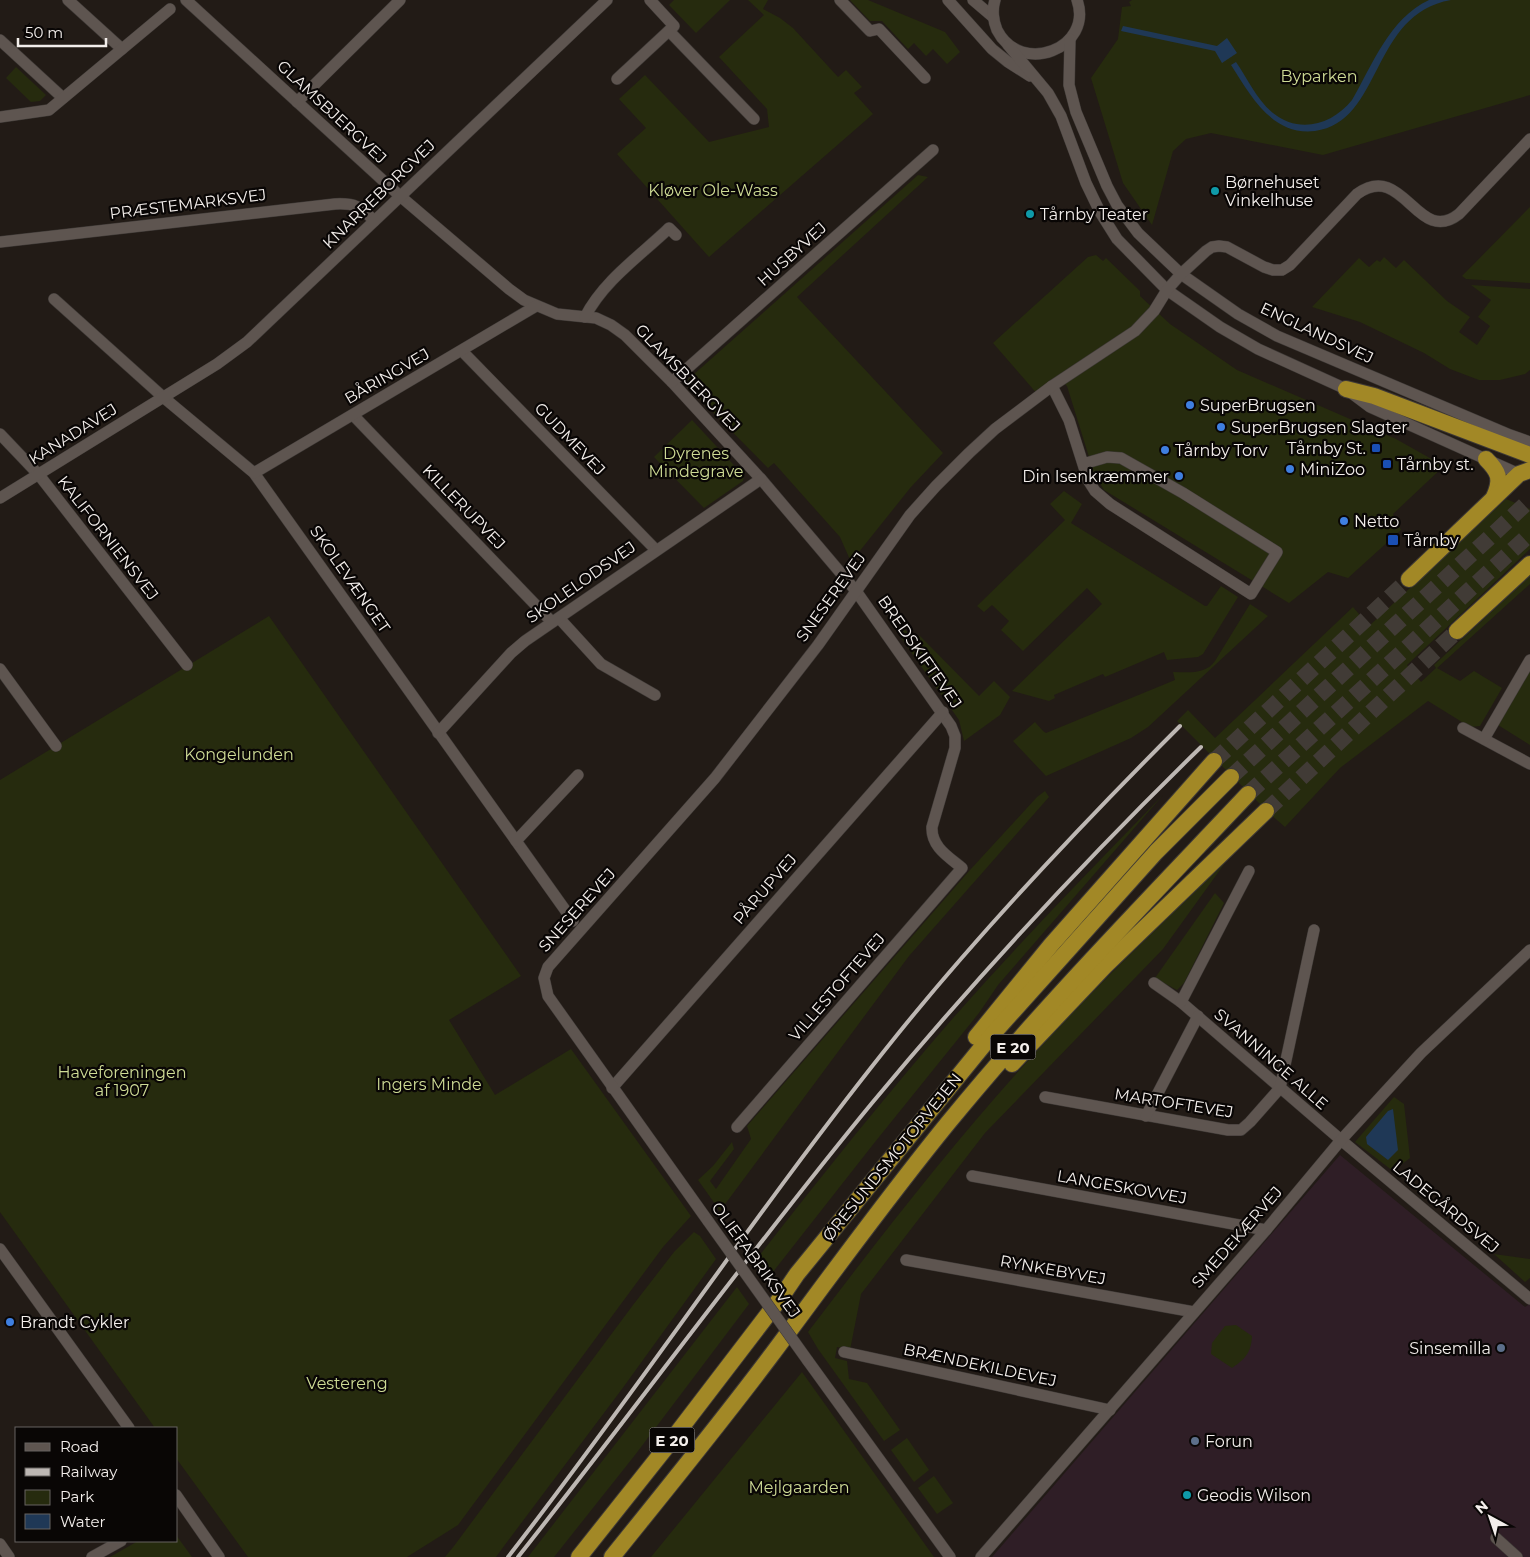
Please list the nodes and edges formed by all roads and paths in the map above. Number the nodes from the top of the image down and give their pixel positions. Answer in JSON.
{"nodes":[{"id":1,"x":68,"y":0,"type":"edge"},
{"id":2,"x":186,"y":0,"type":"edge"},
{"id":3,"x":400,"y":0,"type":"edge"},
{"id":4,"x":607,"y":0,"type":"edge"},
{"id":5,"x":650,"y":0,"type":"edge"},
{"id":6,"x":840,"y":0,"type":"edge"},
{"id":7,"x":948,"y":0,"type":"edge"},
{"id":8,"x":973,"y":0,"type":"edge"},
{"id":9,"x":995,"y":0,"type":"edge"},
{"id":10,"x":1078,"y":2,"type":"edge"},
{"id":11,"x":170,"y":9,"type":"dead end"},
{"id":12,"x":993,"y":17,"type":"junction"},
{"id":13,"x":669,"y":31,"type":"junction"},
{"id":14,"x":1070,"y":39,"type":"junction"},
{"id":15,"x":0,"y":40,"type":"edge"},
{"id":16,"x":1008,"y":44,"type":"junction"},
{"id":17,"x":122,"y":48,"type":"junction"},
{"id":18,"x":925,"y":78,"type":"dead end"},
{"id":19,"x":617,"y":79,"type":"dead end"},
{"id":20,"x":1038,"y":81,"type":"junction"},
{"id":21,"x":63,"y":98,"type":"junction"},
{"id":22,"x":297,"y":102,"type":"junction"},
{"id":23,"x":0,"y":117,"type":"edge"},
{"id":24,"x":754,"y":119,"type":"dead end"},
{"id":25,"x":1530,"y":139,"type":"edge"},
{"id":26,"x":933,"y":150,"type":"dead end"},
{"id":27,"x":400,"y":196,"type":"junction"},
{"id":28,"x":374,"y":221,"type":"junction"},
{"id":29,"x":676,"y":235,"type":"dead end"},
{"id":30,"x":0,"y":242,"type":"edge"},
{"id":31,"x":1181,"y":274,"type":"junction"},
{"id":32,"x":1167,"y":290,"type":"junction"},
{"id":33,"x":54,"y":299,"type":"dead end"},
{"id":34,"x":536,"y":306,"type":"junction"},
{"id":35,"x":585,"y":317,"type":"junction"},
{"id":36,"x":462,"y":351,"type":"junction"},
{"id":37,"x":672,"y":382,"type":"junction"},
{"id":38,"x":1052,"y":386,"type":"junction"},
{"id":39,"x":1346,"y":389,"type":"junction"},
{"id":40,"x":163,"y":397,"type":"junction"},
{"id":41,"x":353,"y":415,"type":"junction"},
{"id":42,"x":0,"y":434,"type":"edge"},
{"id":43,"x":1530,"y":442,"type":"edge"},
{"id":44,"x":1530,"y":455,"type":"edge"},
{"id":45,"x":1486,"y":459,"type":"junction"},
{"id":46,"x":1083,"y":464,"type":"junction"},
{"id":47,"x":254,"y":472,"type":"junction"},
{"id":48,"x":1525,"y":472,"type":"edge"},
{"id":49,"x":39,"y":475,"type":"junction"},
{"id":50,"x":761,"y":478,"type":"junction"},
{"id":51,"x":0,"y":498,"type":"edge"},
{"id":52,"x":1494,"y":498,"type":"junction"},
{"id":53,"x":656,"y":550,"type":"junction"},
{"id":54,"x":1530,"y":564,"type":"edge"},
{"id":55,"x":1409,"y":579,"type":"tunnel mouth"},
{"id":56,"x":856,"y":591,"type":"junction"},
{"id":57,"x":556,"y":620,"type":"junction"},
{"id":58,"x":1457,"y":631,"type":"tunnel mouth"},
{"id":59,"x":1530,"y":660,"type":"edge"},
{"id":60,"x":187,"y":665,"type":"dead end"},
{"id":61,"x":0,"y":669,"type":"edge"},
{"id":62,"x":656,"y":695,"type":"dead end"},
{"id":63,"x":943,"y":712,"type":"junction"},
{"id":64,"x":1463,"y":728,"type":"dead end"},
{"id":65,"x":438,"y":733,"type":"junction"},
{"id":66,"x":1484,"y":739,"type":"junction"},
{"id":67,"x":56,"y":746,"type":"dead end"},
{"id":68,"x":1214,"y":761,"type":"tunnel mouth"},
{"id":69,"x":1530,"y":764,"type":"edge"},
{"id":70,"x":578,"y":774,"type":"dead end"},
{"id":71,"x":1231,"y":777,"type":"tunnel mouth"},
{"id":72,"x":1248,"y":794,"type":"tunnel mouth"},
{"id":73,"x":1266,"y":811,"type":"tunnel mouth"},
{"id":74,"x":516,"y":841,"type":"junction"},
{"id":75,"x":962,"y":868,"type":"joint"},
{"id":76,"x":1249,"y":870,"type":"dead end"},
{"id":77,"x":572,"y":921,"type":"dead end"},
{"id":78,"x":1314,"y":930,"type":"dead end"},
{"id":79,"x":1530,"y":950,"type":"edge"},
{"id":80,"x":544,"y":978,"type":"joint"},
{"id":81,"x":1154,"y":983,"type":"dead end"},
{"id":82,"x":1181,"y":1002,"type":"junction"},
{"id":83,"x":1198,"y":1016,"type":"junction"},
{"id":84,"x":612,"y":1088,"type":"junction"},
{"id":85,"x":1280,"y":1088,"type":"junction"},
{"id":86,"x":1045,"y":1097,"type":"dead end"},
{"id":87,"x":1146,"y":1116,"type":"junction"},
{"id":88,"x":737,"y":1127,"type":"dead end"},
{"id":89,"x":1341,"y":1140,"type":"junction"},
{"id":90,"x":972,"y":1176,"type":"dead end"},
{"id":91,"x":1266,"y":1230,"type":"junction"},
{"id":92,"x":0,"y":1249,"type":"edge"},
{"id":93,"x":906,"y":1260,"type":"dead end"},
{"id":94,"x":797,"y":1274,"type":"junction"},
{"id":95,"x":1529,"y":1296,"type":"edge"},
{"id":96,"x":1194,"y":1312,"type":"junction"},
{"id":97,"x":844,"y":1352,"type":"dead end"},
{"id":98,"x":770,"y":1356,"type":"junction"},
{"id":99,"x":1110,"y":1410,"type":"junction"},
{"id":100,"x":128,"y":1427,"type":"edge"},
{"id":101,"x":179,"y":1503,"type":"edge"},
{"id":102,"x":1496,"y":1538,"type":"dead end"},
{"id":103,"x":119,"y":1542,"type":"edge"},
{"id":104,"x":0,"y":1544,"type":"edge"},
{"id":105,"x":8,"y":1557,"type":"edge"},
{"id":106,"x":92,"y":1557,"type":"edge"},
{"id":107,"x":219,"y":1557,"type":"edge"},
{"id":108,"x":578,"y":1557,"type":"edge"},
{"id":109,"x":612,"y":1557,"type":"edge"},
{"id":110,"x":950,"y":1557,"type":"edge"},
{"id":111,"x":981,"y":1557,"type":"edge"},
{"id":112,"x":1517,"y":1557,"type":"edge"}],
"edges":[{"from":1,"to":17,"type":"street"},
{"from":2,"to":22,"type":"street","name":"GLAMSBJERGVEJ"},
{"from":3,"to":22,"type":"street"},
{"from":4,"to":27,"type":"street","name":"KNARREBORGVEJ"},
{"from":5,"to":13,"type":"street"},
{"from":6,"to":18,"type":"street"},
{"from":7,"to":20,"type":"street"},
{"from":8,"to":12,"type":"street"},
{"from":9,"to":12,"type":"street"},
{"from":10,"to":14,"type":"street","name":"ENGLANDSVEJ"},
{"from":11,"to":17,"type":"street"},
{"from":12,"to":16,"type":"street"},
{"from":13,"to":19,"type":"street"},
{"from":13,"to":24,"type":"street"},
{"from":14,"to":16,"type":"street"},
{"from":14,"to":31,"type":"street","name":"ENGLANDSVEJ"},
{"from":15,"to":21,"type":"street"},
{"from":16,"to":20,"type":"street"},
{"from":17,"to":21,"type":"street"},
{"from":20,"to":32,"type":"street"},
{"from":21,"to":23,"type":"street"},
{"from":22,"to":27,"type":"street","name":"GLAMSBJERGVEJ"},
{"from":25,"to":31,"type":"street","name":"SNESEREVEJ"},
{"from":26,"to":37,"type":"street","name":"HUSBYVEJ"},
{"from":27,"to":28,"type":"street","name":"KNARREBORGVEJ"},
{"from":27,"to":34,"type":"street","name":"GLAMSBJERGVEJ"},
{"from":28,"to":30,"type":"street","name":"PRÆSTEMARKSVEJ"},
{"from":28,"to":40,"type":"street","name":"KNARREBORGVEJ"},
{"from":29,"to":35,"type":"street"},
{"from":31,"to":32,"type":"street","name":"SNESEREVEJ"},
{"from":31,"to":43,"type":"street","name":"ENGLANDSVEJ"},
{"from":32,"to":38,"type":"street","name":"SNESEREVEJ"},
{"from":32,"to":39,"type":"street"},
{"from":33,"to":40,"type":"street","name":"SKOLEVÆNGET"},
{"from":34,"to":35,"type":"street","name":"GLAMSBJERGVEJ"},
{"from":34,"to":36,"type":"street","name":"BÅRINGVEJ"},
{"from":35,"to":37,"type":"street","name":"GLAMSBJERGVEJ"},
{"from":36,"to":41,"type":"street","name":"BÅRINGVEJ"},
{"from":36,"to":53,"type":"street","name":"GUDMEVEJ"},
{"from":37,"to":50,"type":"street","name":"GLAMSBJERGVEJ"},
{"from":38,"to":46,"type":"street"},
{"from":38,"to":56,"type":"street","name":"SNESEREVEJ"},
{"from":39,"to":44,"type":"highway"},
{"from":39,"to":45,"type":"street"},
{"from":40,"to":47,"type":"street","name":"SKOLEVÆNGET"},
{"from":40,"to":49,"type":"street","name":"KANADAVEJ"},
{"from":41,"to":47,"type":"street","name":"BÅRINGVEJ"},
{"from":41,"to":57,"type":"street","name":"KILLERUPVEJ"},
{"from":42,"to":49,"type":"street","name":"KALIFORNIENSVEJ"},
{"from":45,"to":48,"type":"street"},
{"from":45,"to":52,"type":"highway"},
{"from":46,"to":46,"type":"street"},
{"from":47,"to":65,"type":"street","name":"SKOLEVÆNGET"},
{"from":48,"to":52,"type":"highway"},
{"from":49,"to":51,"type":"street","name":"KANADAVEJ"},
{"from":49,"to":60,"type":"street","name":"KALIFORNIENSVEJ"},
{"from":50,"to":53,"type":"street","name":"SKOLELODSVEJ"},
{"from":50,"to":56,"type":"street","name":"GLAMSBJERGVEJ"},
{"from":52,"to":55,"type":"highway"},
{"from":53,"to":57,"type":"street","name":"SKOLELODSVEJ"},
{"from":54,"to":58,"type":"highway"},
{"from":56,"to":63,"type":"street","name":"BREDSKIFTEVEJ"},
{"from":56,"to":80,"type":"street","name":"SNESEREVEJ"},
{"from":57,"to":62,"type":"street","name":"KILLERUPVEJ"},
{"from":57,"to":65,"type":"street","name":"SKOLELODSVEJ"},
{"from":59,"to":66,"type":"street"},
{"from":61,"to":67,"type":"street"},
{"from":63,"to":75,"type":"street","name":"BREDSKIFTEVEJ"},
{"from":63,"to":84,"type":"street","name":"PÅRUPVEJ"},
{"from":64,"to":66,"type":"street"},
{"from":65,"to":74,"type":"street","name":"SKOLEVÆNGET"},
{"from":66,"to":69,"type":"street"},
{"from":68,"to":94,"type":"highway"},
{"from":70,"to":74,"type":"street"},
{"from":71,"to":94,"type":"highway","name":"ØRESUNDSMOTORVEJEN","number":"E 20"},
{"from":72,"to":98,"type":"highway","name":"ØRESUNDSMOTORVEJEN","number":"E 20"},
{"from":73,"to":98,"type":"highway"},
{"from":74,"to":77,"type":"street","name":"SKOLEVÆNGET"},
{"from":75,"to":88,"type":"street","name":"VILLESTOFTEVEJ"},
{"from":76,"to":82,"type":"street"},
{"from":78,"to":85,"type":"street"},
{"from":79,"to":89,"type":"street","name":"SMEDEKÆRVEJ"},
{"from":80,"to":84,"type":"street","name":"OLIEFABRIKSVEJ"},
{"from":81,"to":82,"type":"street","name":"SVANNINGE ALLE"},
{"from":82,"to":83,"type":"street","name":"SVANNINGE ALLE"},
{"from":83,"to":85,"type":"street","name":"SVANNINGE ALLE"},
{"from":83,"to":87,"type":"street"},
{"from":84,"to":110,"type":"street","name":"OLIEFABRIKSVEJ","bridge":true},
{"from":85,"to":87,"type":"street","name":"MARTOFTEVEJ"},
{"from":85,"to":89,"type":"street","name":"SVANNINGE ALLE"},
{"from":86,"to":87,"type":"street","name":"MARTOFTEVEJ"},
{"from":89,"to":91,"type":"street","name":"SMEDEKÆRVEJ"},
{"from":89,"to":95,"type":"street","name":"LADEGÅRDSVEJ"},
{"from":90,"to":91,"type":"street","name":"LANGESKOVVEJ"},
{"from":91,"to":96,"type":"street","name":"SMEDEKÆRVEJ"},
{"from":92,"to":100,"type":"street"},
{"from":93,"to":96,"type":"street","name":"RYNKEBYVEJ"},
{"from":94,"to":108,"type":"highway","name":"ØRESUNDSMOTORVEJEN","number":"E 20"},
{"from":96,"to":99,"type":"street","name":"SMEDEKÆRVEJ"},
{"from":97,"to":99,"type":"street","name":"BRÆNDEKILDEVEJ"},
{"from":98,"to":109,"type":"highway","name":"ØRESUNDSMOTORVEJEN","number":"E 20"},
{"from":99,"to":111,"type":"street","name":"SMEDEKÆRVEJ"},
{"from":101,"to":107,"type":"street"},
{"from":102,"to":112,"type":"street"},
{"from":103,"to":106,"type":"street"},
{"from":104,"to":105,"type":"street"}]}
